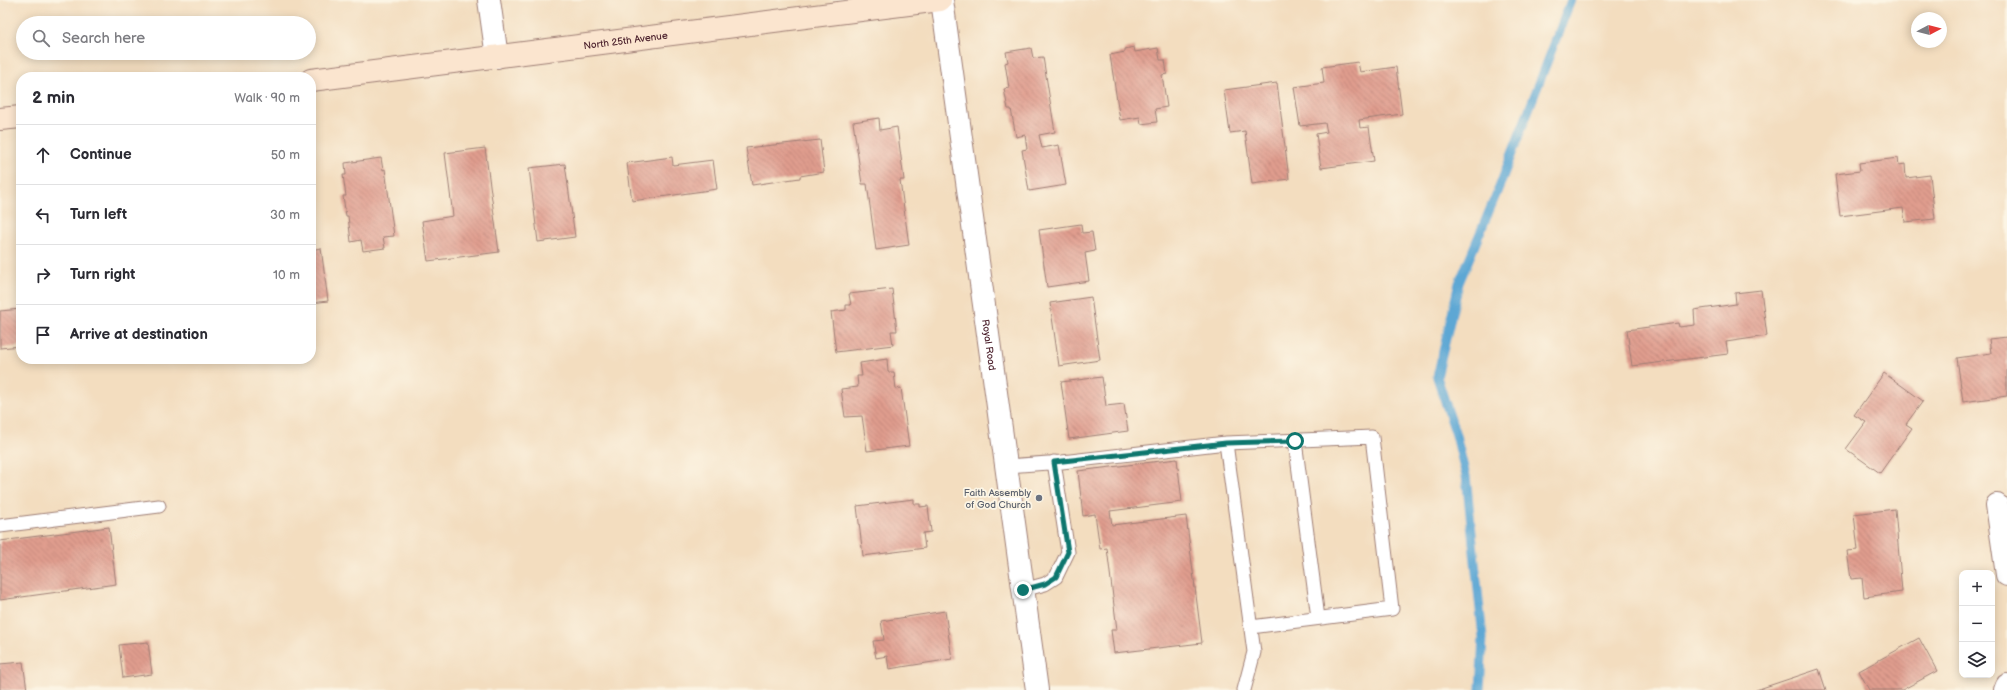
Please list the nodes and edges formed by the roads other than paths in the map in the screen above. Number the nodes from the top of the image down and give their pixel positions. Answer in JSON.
{"nodes":[{"id":1,"x":489,"y":0,"type":"edge"},
{"id":2,"x":941,"y":0,"type":"edge"},
{"id":3,"x":497,"y":57,"type":"junction"},
{"id":4,"x":316,"y":79,"type":"edge"},
{"id":5,"x":16,"y":117,"type":"edge"},
{"id":6,"x":0,"y":119,"type":"edge"},
{"id":7,"x":1295,"y":441,"type":"junction"},
{"id":8,"x":1226,"y":443,"type":"junction"},
{"id":9,"x":1054,"y":462,"type":"junction"},
{"id":10,"x":1006,"y":466,"type":"junction"},
{"id":11,"x":1997,"y":505,"type":"dead end"},
{"id":12,"x":159,"y":506,"type":"dead end"},
{"id":13,"x":0,"y":526,"type":"edge"},
{"id":14,"x":2007,"y":575,"type":"edge"},
{"id":15,"x":1023,"y":590,"type":"junction"},
{"id":16,"x":1318,"y":618,"type":"junction"},
{"id":17,"x":1251,"y":627,"type":"junction"},
{"id":18,"x":2007,"y":685,"type":"edge"},
{"id":19,"x":1037,"y":690,"type":"edge"},
{"id":20,"x":1244,"y":690,"type":"edge"},
{"id":21,"x":2005,"y":690,"type":"edge"}],
"edges":[{"from":1,"to":3,"type":"street"},
{"from":2,"to":3,"type":"street","name":"North 25th Avenue"},
{"from":2,"to":10,"type":"street","name":"Royal Road"},
{"from":3,"to":4,"type":"street","name":"North 25th Avenue"},
{"from":5,"to":6,"type":"street"},
{"from":7,"to":8,"type":"lane"},
{"from":7,"to":16,"type":"lane"},
{"from":7,"to":16,"type":"lane"},
{"from":8,"to":9,"type":"lane"},
{"from":8,"to":17,"type":"lane"},
{"from":9,"to":10,"type":"lane"},
{"from":9,"to":15,"type":"lane"},
{"from":10,"to":15,"type":"street","name":"Royal Road"},
{"from":11,"to":14,"type":"street"},
{"from":12,"to":13,"type":"lane"},
{"from":15,"to":19,"type":"street","name":"Royal Road"},
{"from":16,"to":17,"type":"lane"},
{"from":17,"to":20,"type":"lane"},
{"from":18,"to":21,"type":"street"}]}
